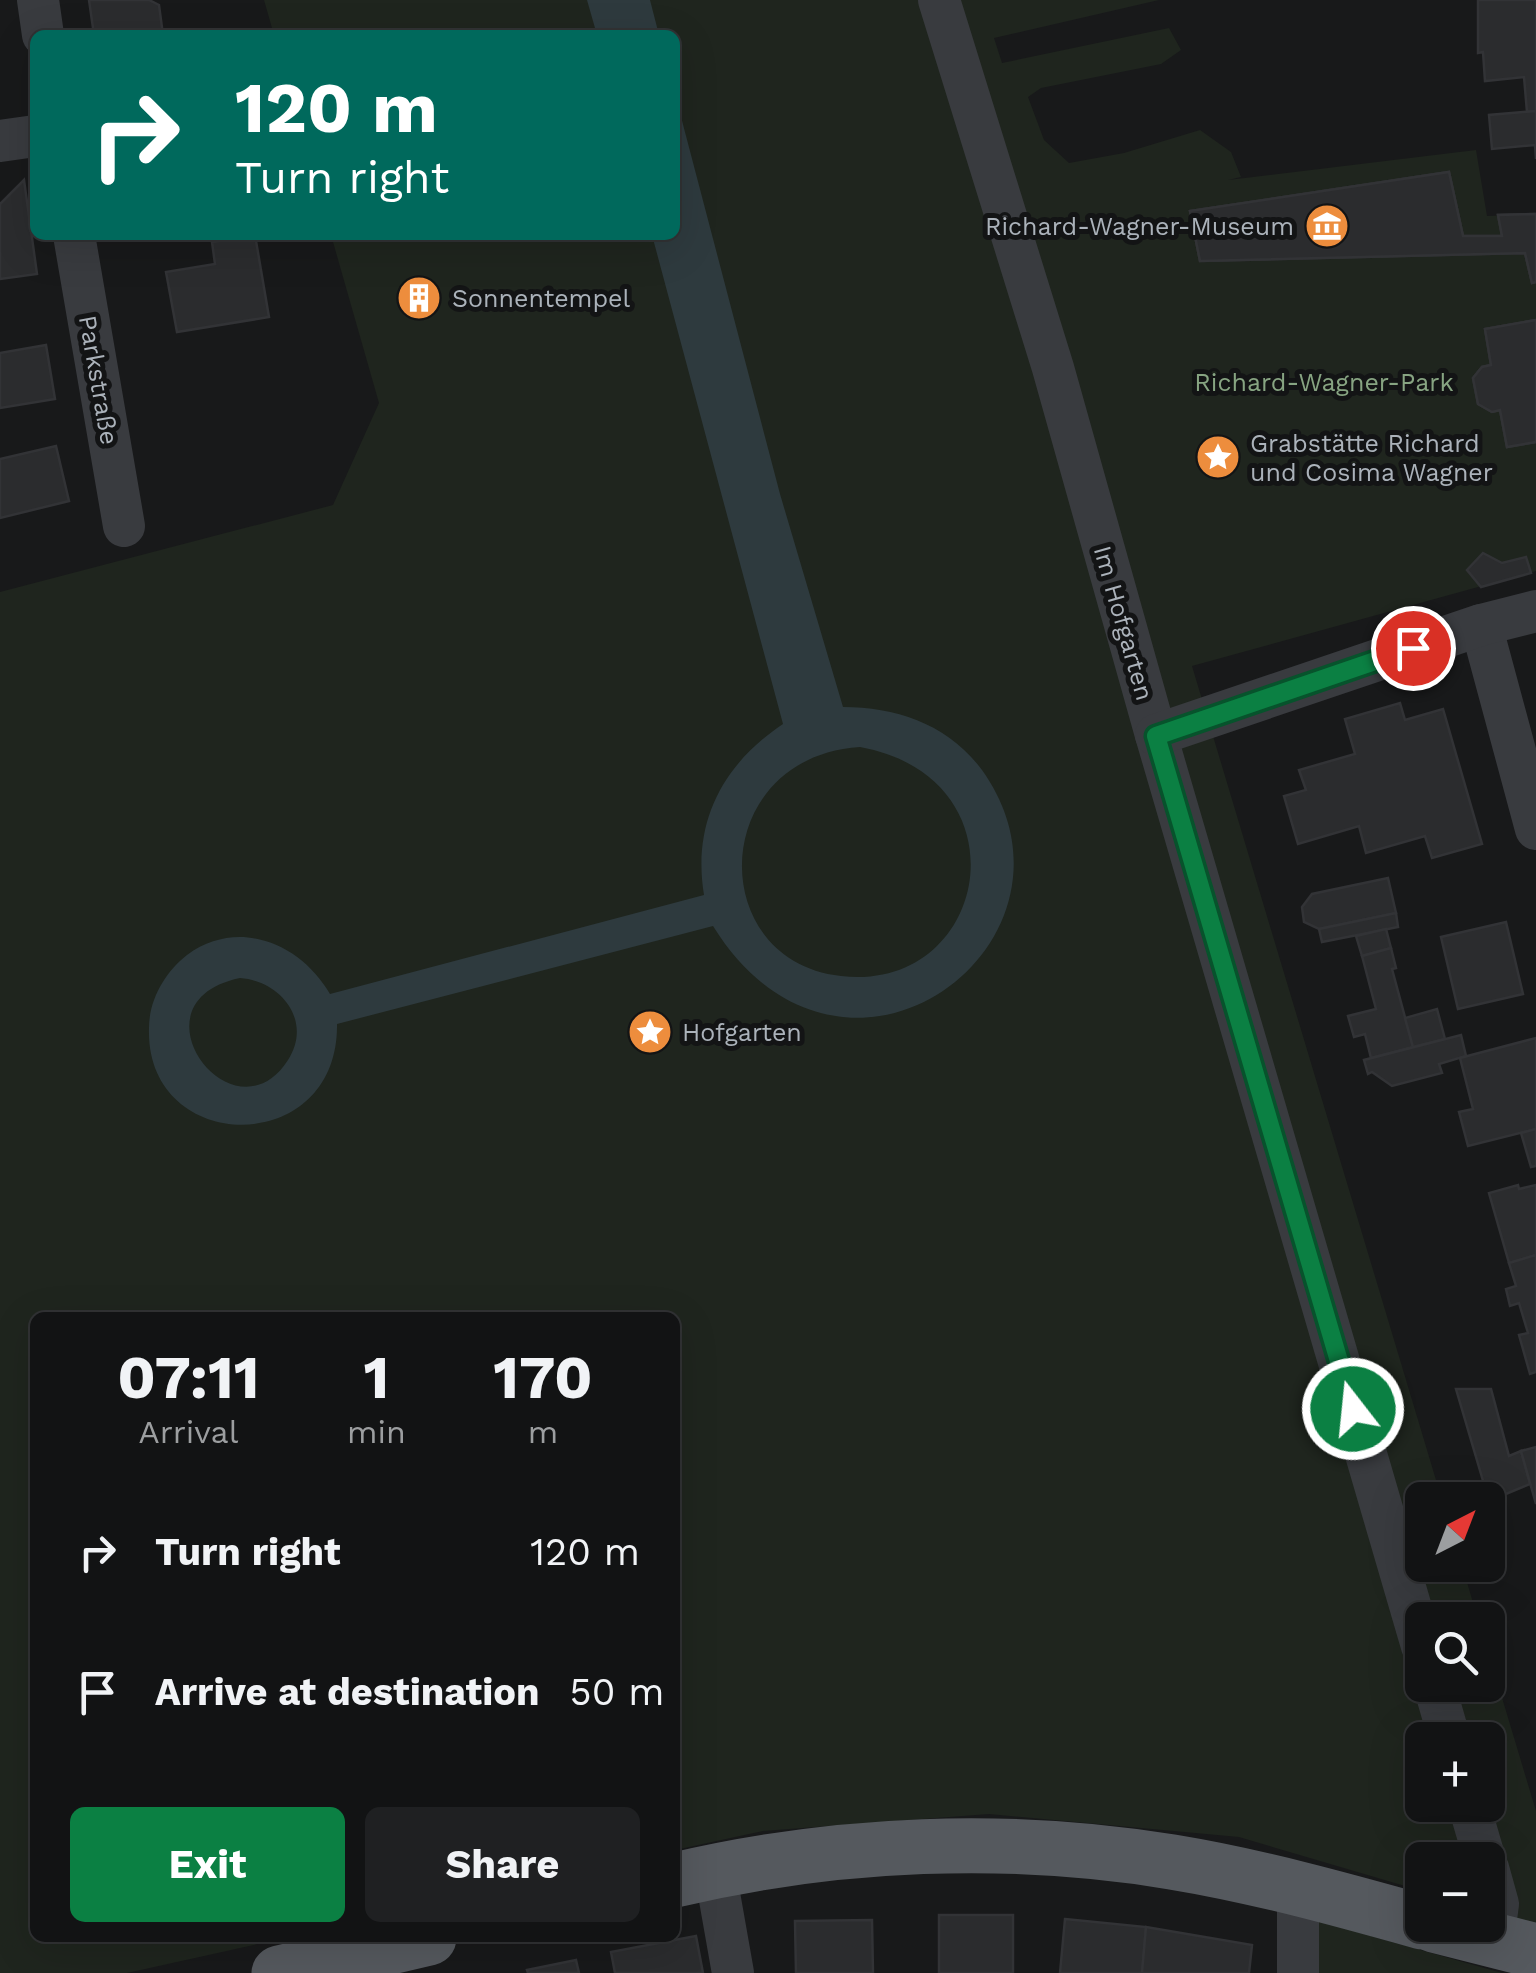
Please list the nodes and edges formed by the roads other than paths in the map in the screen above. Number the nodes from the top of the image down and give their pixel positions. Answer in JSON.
{"nodes":[{"id":1,"x":38,"y":0,"type":"edge"},
{"id":2,"x":938,"y":0,"type":"edge"},
{"id":3,"x":41,"y":30,"type":"edge"},
{"id":4,"x":30,"y":137,"type":"edge"},
{"id":5,"x":0,"y":141,"type":"edge"},
{"id":6,"x":75,"y":240,"type":"edge"},
{"id":7,"x":124,"y":526,"type":"dead end"},
{"id":8,"x":1536,"y":611,"type":"edge"},
{"id":9,"x":1481,"y":625,"type":"junction"},
{"id":10,"x":1156,"y":736,"type":"junction"},
{"id":11,"x":1536,"y":829,"type":"edge"},
{"id":12,"x":1409,"y":1602,"type":"edge"},
{"id":13,"x":695,"y":1875,"type":"edge"},
{"id":14,"x":1298,"y":1888,"type":"junction"},
{"id":15,"x":1405,"y":1917,"type":"edge"},
{"id":16,"x":1505,"y":1922,"type":"edge"},
{"id":17,"x":412,"y":1942,"type":"edge"},
{"id":18,"x":1514,"y":1946,"type":"edge"},
{"id":19,"x":278,"y":1973,"type":"edge"},
{"id":20,"x":734,"y":1973,"type":"edge"},
{"id":21,"x":1298,"y":1973,"type":"edge"}],
"edges":[{"from":1,"to":3,"type":"street"},
{"from":2,"to":10,"type":"street","name":"Im Hofgarten"},
{"from":4,"to":5,"type":"street"},
{"from":6,"to":7,"type":"street","name":"Parkstraße"},
{"from":8,"to":9,"type":"street"},
{"from":9,"to":10,"type":"street"},
{"from":9,"to":11,"type":"street"},
{"from":10,"to":12,"type":"street","name":"Im Hofgarten"},
{"from":13,"to":14,"type":"main road"},
{"from":13,"to":20,"type":"street"},
{"from":14,"to":15,"type":"main road"},
{"from":14,"to":21,"type":"street"},
{"from":16,"to":18,"type":"street"},
{"from":17,"to":19,"type":"main road"}]}
